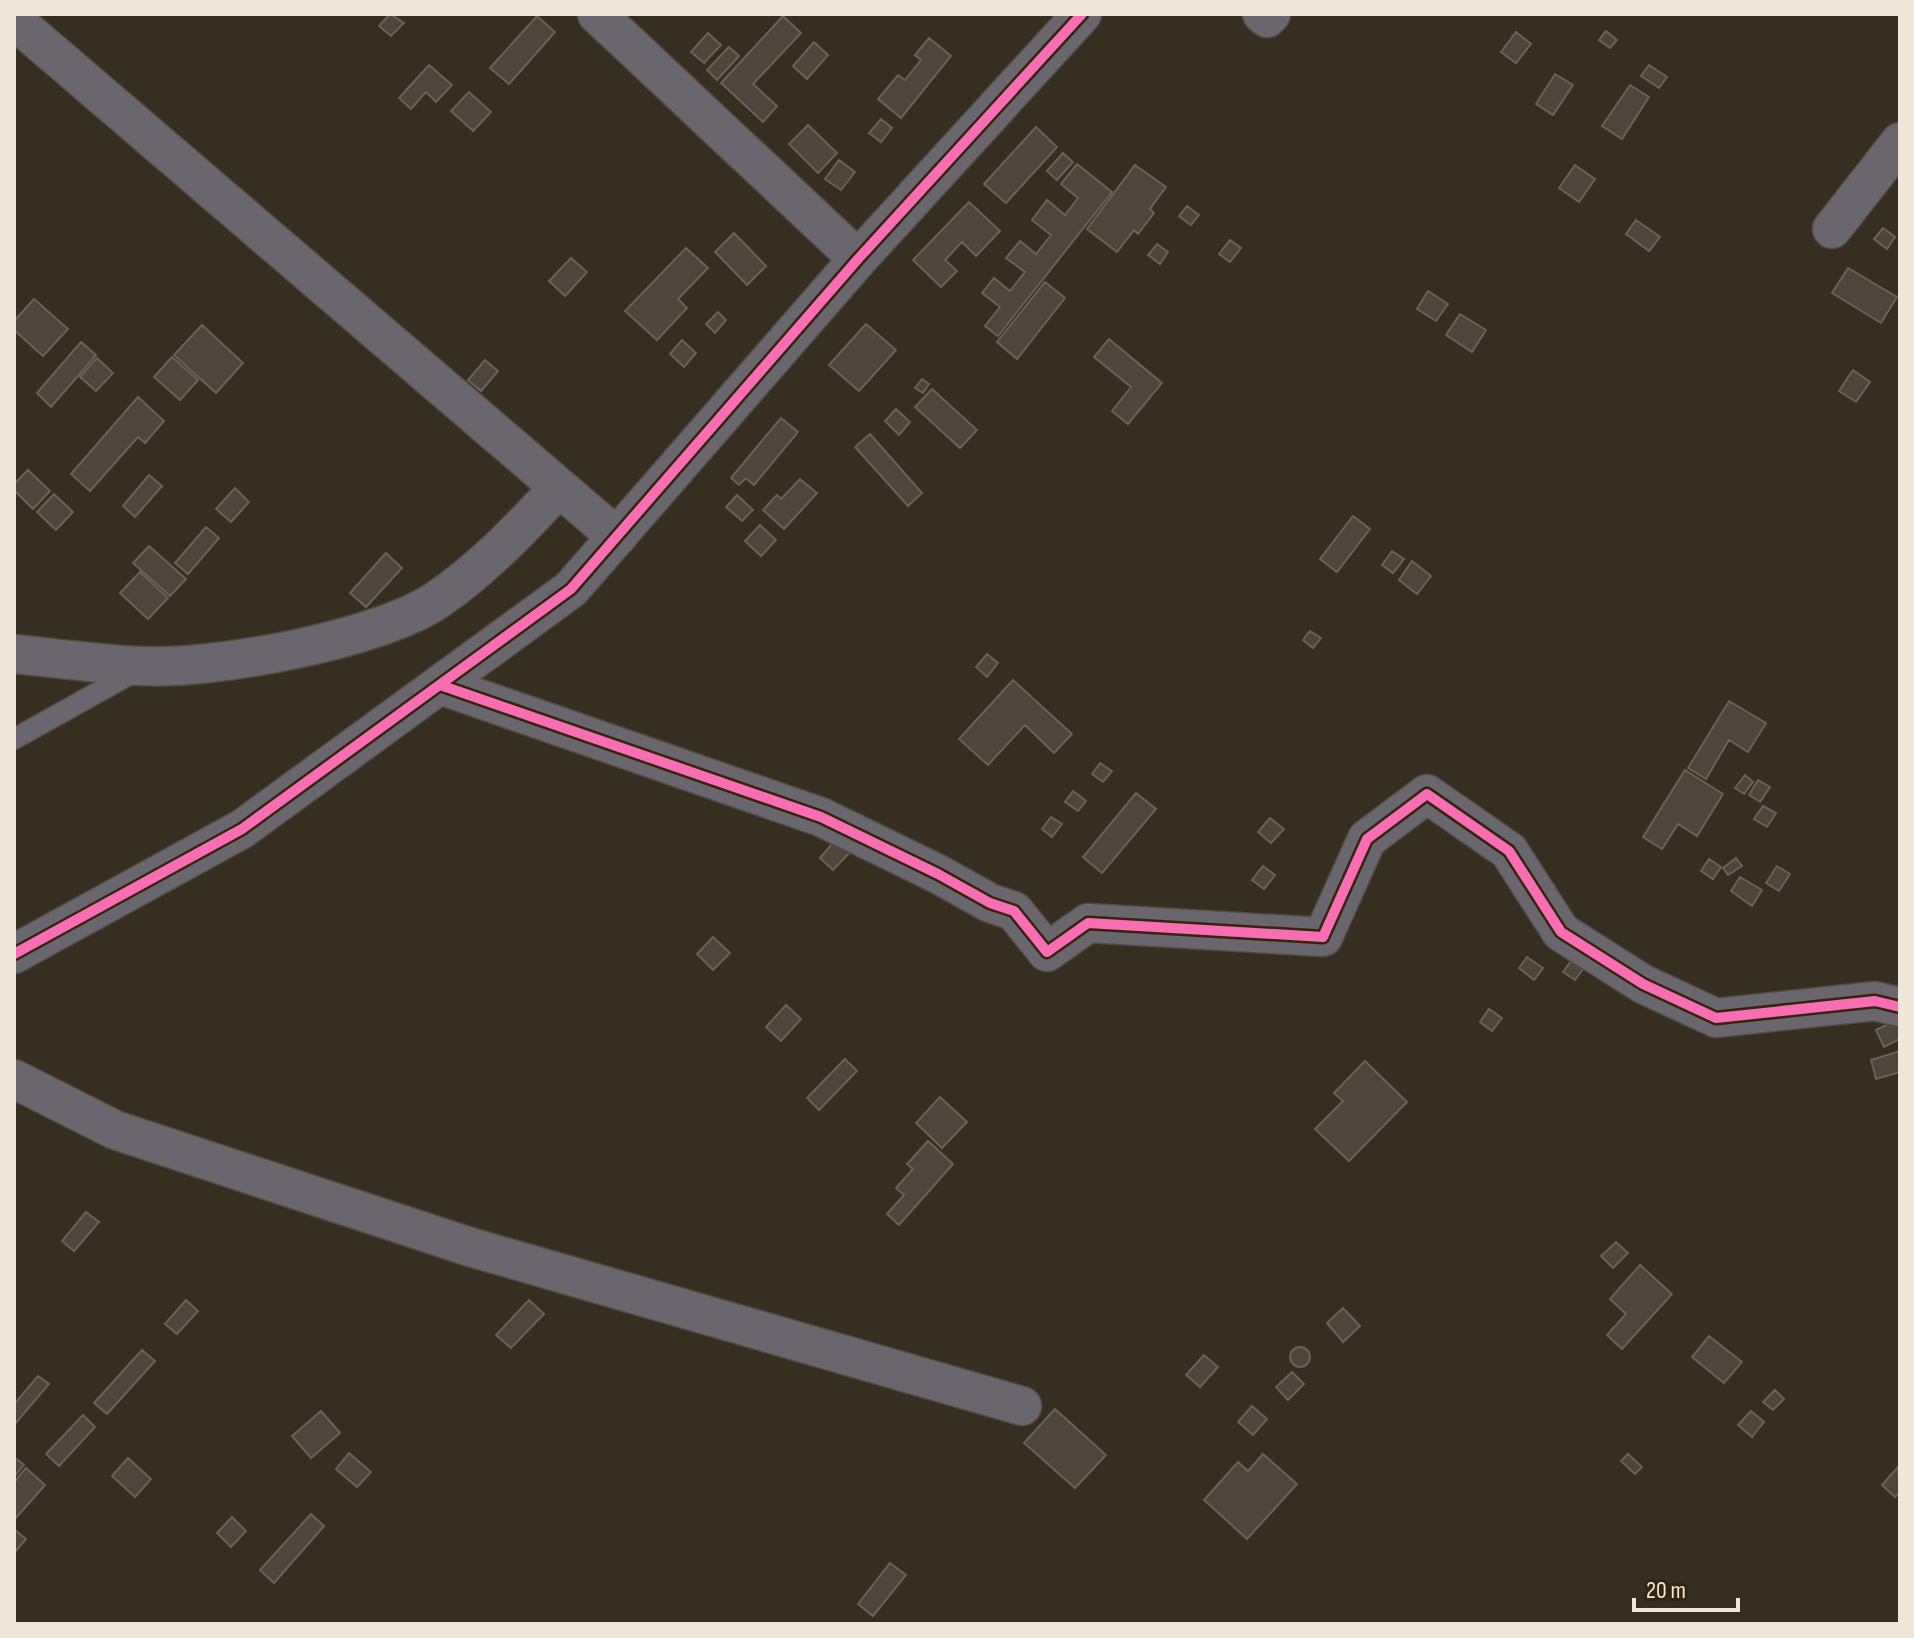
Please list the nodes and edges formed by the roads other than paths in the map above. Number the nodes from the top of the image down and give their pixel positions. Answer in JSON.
{"nodes":[{"id":1,"x":597,"y":14,"type":"edge"},
{"id":2,"x":1082,"y":14,"type":"edge"},
{"id":3,"x":1262,"y":14,"type":"edge"},
{"id":4,"x":1271,"y":14,"type":"edge"},
{"id":5,"x":14,"y":20,"type":"edge"},
{"id":6,"x":1900,"y":142,"type":"edge"},
{"id":7,"x":1832,"y":229,"type":"dead end"},
{"id":8,"x":858,"y":259,"type":"junction"},
{"id":9,"x":558,"y":489,"type":"junction"},
{"id":10,"x":617,"y":537,"type":"junction"},
{"id":11,"x":14,"y":654,"type":"edge"},
{"id":12,"x":145,"y":666,"type":"junction"},
{"id":13,"x":440,"y":685,"type":"junction"},
{"id":14,"x":14,"y":739,"type":"edge"},
{"id":15,"x":14,"y":954,"type":"edge"},
{"id":16,"x":1900,"y":1007,"type":"edge"},
{"id":17,"x":14,"y":1079,"type":"edge"},
{"id":18,"x":1022,"y":1406,"type":"dead end"}],
"edges":[{"from":1,"to":8,"type":"street"},
{"from":2,"to":8,"type":"street"},
{"from":3,"to":4,"type":"street"},
{"from":5,"to":9,"type":"street"},
{"from":6,"to":7,"type":"street"},
{"from":8,"to":10,"type":"street"},
{"from":9,"to":10,"type":"street"},
{"from":9,"to":12,"type":"street"},
{"from":10,"to":13,"type":"street"},
{"from":11,"to":12,"type":"street"},
{"from":12,"to":14,"type":"lane"},
{"from":13,"to":15,"type":"street"},
{"from":13,"to":16,"type":"street"},
{"from":17,"to":18,"type":"street"}]}
